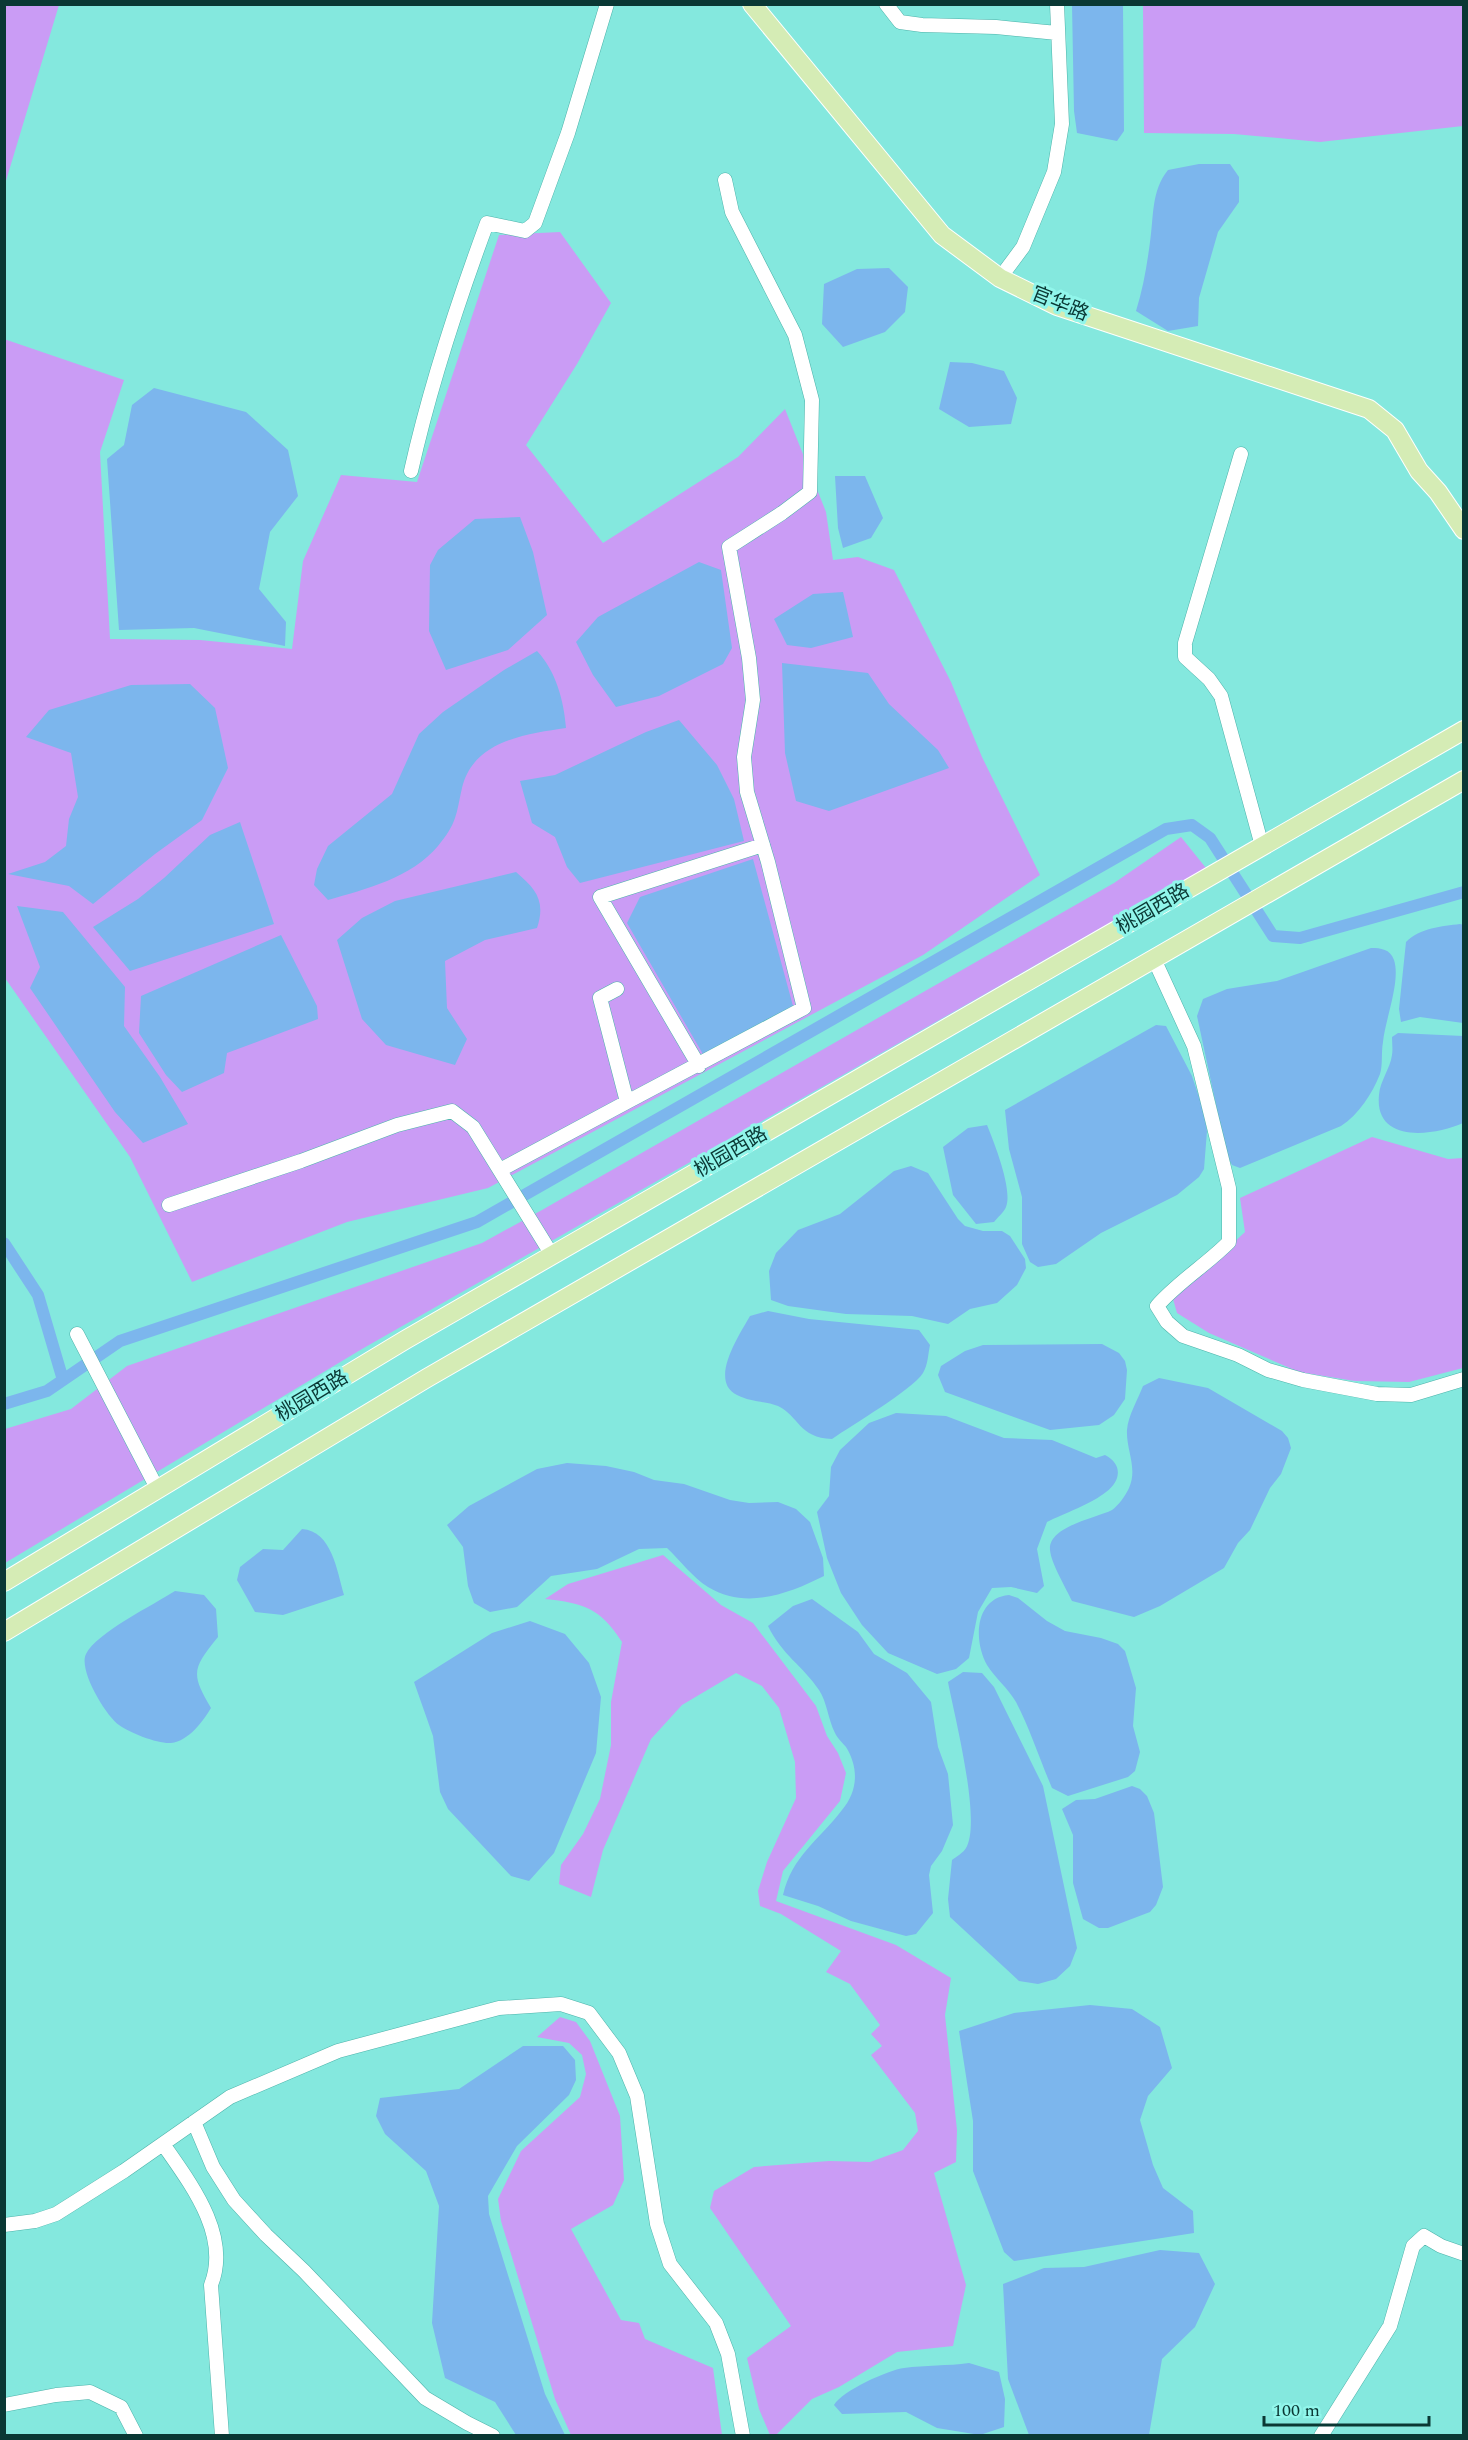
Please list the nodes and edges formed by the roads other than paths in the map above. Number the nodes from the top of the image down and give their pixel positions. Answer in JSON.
{"nodes":[{"id":1,"x":607,"y":4,"type":"edge"},
{"id":2,"x":752,"y":4,"type":"edge"},
{"id":3,"x":886,"y":4,"type":"edge"},
{"id":4,"x":1057,"y":4,"type":"edge"},
{"id":5,"x":1058,"y":33,"type":"junction"},
{"id":6,"x":725,"y":180,"type":"dead end"},
{"id":7,"x":1000,"y":278,"type":"junction"},
{"id":8,"x":1240,"y":454,"type":"dead end"},
{"id":9,"x":411,"y":471,"type":"dead end"},
{"id":10,"x":1438,"y":492,"type":"junction"},
{"id":11,"x":1464,"y":508,"type":"edge"},
{"id":12,"x":1464,"y":530,"type":"edge"},
{"id":13,"x":1464,"y":730,"type":"edge"},
{"id":14,"x":1464,"y":780,"type":"edge"},
{"id":15,"x":763,"y":845,"type":"junction"},
{"id":16,"x":1256,"y":850,"type":"junction"},
{"id":17,"x":1154,"y":959,"type":"junction"},
{"id":18,"x":617,"y":989,"type":"dead end"},
{"id":19,"x":699,"y":1066,"type":"junction"},
{"id":20,"x":627,"y":1102,"type":"junction"},
{"id":21,"x":500,"y":1170,"type":"junction"},
{"id":22,"x":169,"y":1205,"type":"dead end"},
{"id":23,"x":552,"y":1255,"type":"junction"},
{"id":24,"x":77,"y":1334,"type":"dead end"},
{"id":25,"x":1464,"y":1379,"type":"edge"},
{"id":26,"x":158,"y":1490,"type":"junction"},
{"id":27,"x":4,"y":1582,"type":"edge"},
{"id":28,"x":4,"y":1632,"type":"edge"},
{"id":29,"x":194,"y":2122,"type":"junction"},
{"id":30,"x":163,"y":2144,"type":"junction"},
{"id":31,"x":4,"y":2225,"type":"edge"},
{"id":32,"x":1464,"y":2254,"type":"edge"},
{"id":33,"x":4,"y":2405,"type":"edge"},
{"id":34,"x":136,"y":2436,"type":"edge"},
{"id":35,"x":222,"y":2436,"type":"edge"},
{"id":36,"x":493,"y":2436,"type":"edge"},
{"id":37,"x":743,"y":2436,"type":"edge"},
{"id":38,"x":1321,"y":2436,"type":"edge"}],
"edges":[{"from":1,"to":9,"type":"street"},
{"from":2,"to":7,"type":"main road","name":"官华路"},
{"from":3,"to":5,"type":"street"},
{"from":4,"to":5,"type":"street"},
{"from":5,"to":7,"type":"street"},
{"from":6,"to":15,"type":"street"},
{"from":7,"to":10,"type":"main road","name":"官华路"},
{"from":8,"to":16,"type":"street"},
{"from":10,"to":11,"type":"main road","name":"官华路"},
{"from":10,"to":12,"type":"main road","name":"官华路"},
{"from":13,"to":16,"type":"main road","name":"桃园西路"},
{"from":14,"to":17,"type":"main road"},
{"from":15,"to":19,"type":"street"},
{"from":15,"to":19,"type":"street"},
{"from":16,"to":23,"type":"main road","name":"桃园西路"},
{"from":17,"to":25,"type":"street"},
{"from":17,"to":28,"type":"main road"},
{"from":18,"to":20,"type":"street"},
{"from":19,"to":20,"type":"street"},
{"from":20,"to":21,"type":"street"},
{"from":21,"to":22,"type":"street"},
{"from":21,"to":23,"type":"street"},
{"from":23,"to":26,"type":"main road","name":"桃园西路"},
{"from":24,"to":26,"type":"street"},
{"from":26,"to":27,"type":"main road","name":"桃园西路"},
{"from":29,"to":30,"type":"street"},
{"from":29,"to":36,"type":"street"},
{"from":29,"to":37,"type":"street"},
{"from":30,"to":31,"type":"street"},
{"from":30,"to":35,"type":"street"},
{"from":32,"to":38,"type":"street"},
{"from":33,"to":34,"type":"street"}]}
